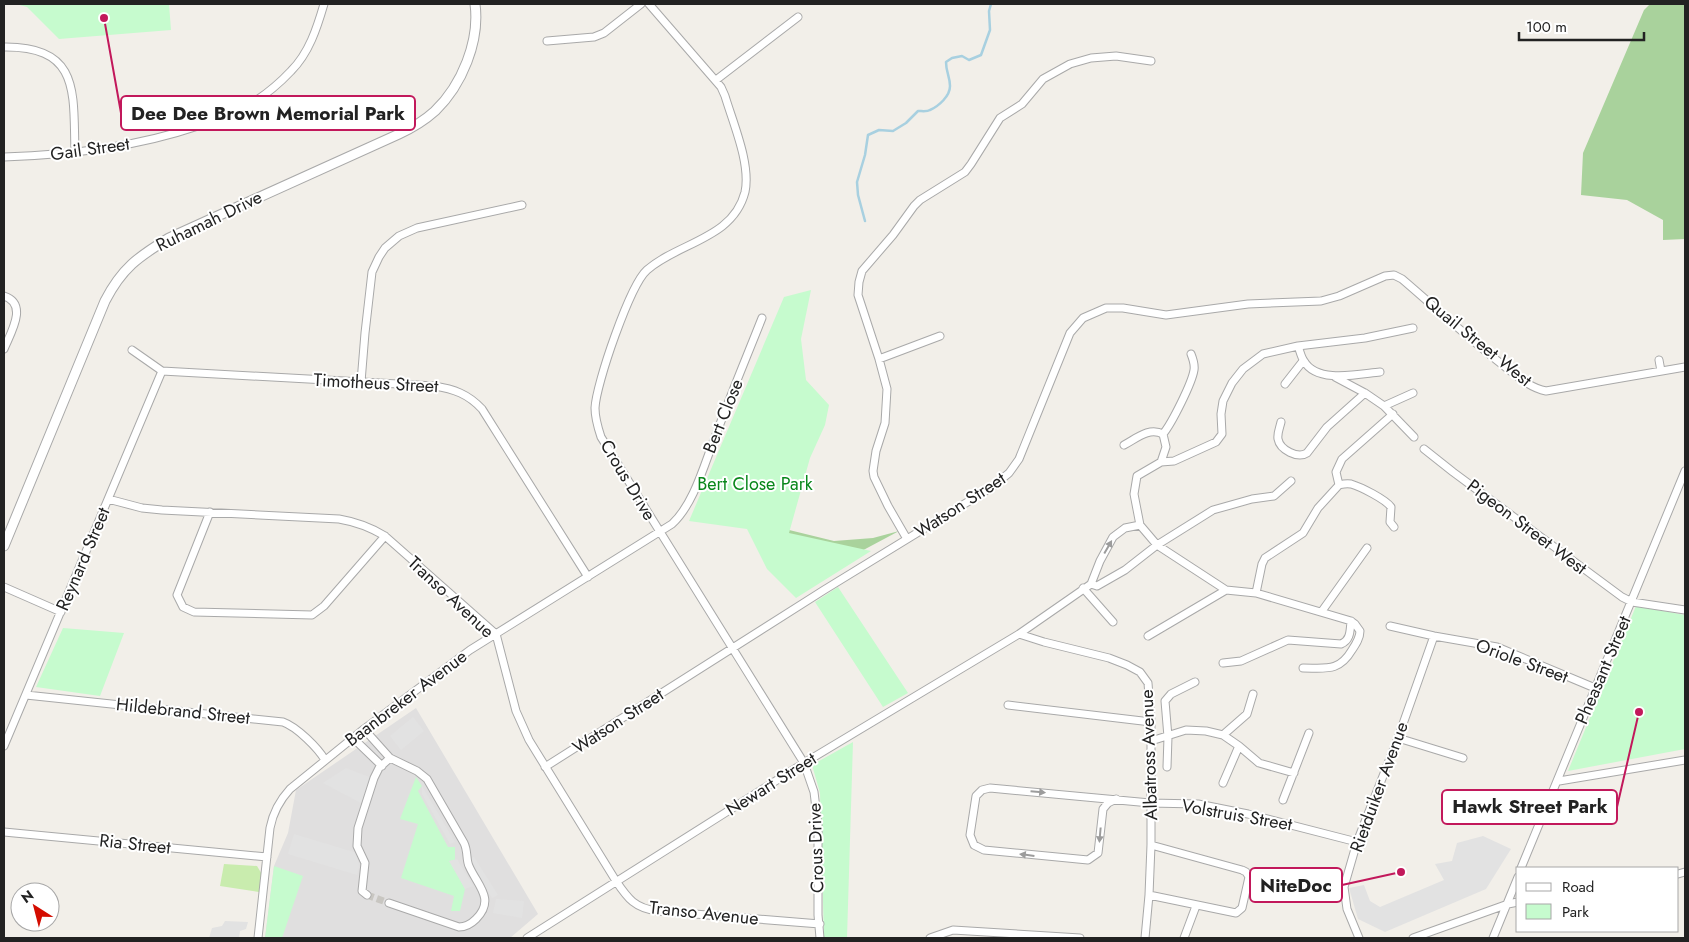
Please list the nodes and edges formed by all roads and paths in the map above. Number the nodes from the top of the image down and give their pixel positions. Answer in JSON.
{"nodes":[{"id":1,"x":324,"y":4,"type":"edge"},
{"id":2,"x":475,"y":4,"type":"edge"},
{"id":3,"x":642,"y":4,"type":"edge"},
{"id":4,"x":649,"y":4,"type":"edge"},
{"id":5,"x":798,"y":18,"type":"dead end"},
{"id":6,"x":547,"y":41,"type":"dead end"},
{"id":7,"x":4,"y":47,"type":"edge"},
{"id":8,"x":1151,"y":61,"type":"dead end"},
{"id":9,"x":716,"y":80,"type":"junction"},
{"id":10,"x":75,"y":152,"type":"junction"},
{"id":11,"x":4,"y":157,"type":"edge"},
{"id":12,"x":522,"y":205,"type":"dead end"},
{"id":13,"x":1394,"y":275,"type":"joint"},
{"id":14,"x":4,"y":296,"type":"edge"},
{"id":15,"x":762,"y":318,"type":"dead end"},
{"id":16,"x":1413,"y":328,"type":"dead end"},
{"id":17,"x":940,"y":336,"type":"dead end"},
{"id":18,"x":1298,"y":346,"type":"junction"},
{"id":19,"x":4,"y":349,"type":"edge"},
{"id":20,"x":132,"y":350,"type":"dead end"},
{"id":21,"x":1191,"y":354,"type":"dead end"},
{"id":22,"x":879,"y":359,"type":"junction"},
{"id":23,"x":1659,"y":360,"type":"dead end"},
{"id":24,"x":1303,"y":361,"type":"junction"},
{"id":25,"x":1685,"y":367,"type":"edge"},
{"id":26,"x":162,"y":371,"type":"junction"},
{"id":27,"x":1661,"y":371,"type":"junction"},
{"id":28,"x":1380,"y":372,"type":"dead end"},
{"id":29,"x":1335,"y":377,"type":"junction"},
{"id":30,"x":361,"y":382,"type":"junction"},
{"id":31,"x":1285,"y":384,"type":"dead end"},
{"id":32,"x":1365,"y":393,"type":"junction"},
{"id":33,"x":1413,"y":393,"type":"dead end"},
{"id":34,"x":1384,"y":406,"type":"junction"},
{"id":35,"x":1393,"y":414,"type":"junction"},
{"id":36,"x":1281,"y":422,"type":"dead end"},
{"id":37,"x":1163,"y":434,"type":"junction"},
{"id":38,"x":1414,"y":437,"type":"dead end"},
{"id":39,"x":1124,"y":446,"type":"dead end"},
{"id":40,"x":1424,"y":449,"type":"dead end"},
{"id":41,"x":1161,"y":462,"type":"junction"},
{"id":42,"x":1685,"y":471,"type":"edge"},
{"id":43,"x":1291,"y":481,"type":"dead end"},
{"id":44,"x":1338,"y":485,"type":"junction"},
{"id":45,"x":108,"y":499,"type":"junction"},
{"id":46,"x":210,"y":512,"type":"junction"},
{"id":47,"x":1140,"y":525,"type":"junction"},
{"id":48,"x":1394,"y":527,"type":"dead end"},
{"id":49,"x":659,"y":531,"type":"junction"},
{"id":50,"x":385,"y":536,"type":"junction"},
{"id":51,"x":908,"y":539,"type":"junction"},
{"id":52,"x":1157,"y":545,"type":"junction"},
{"id":53,"x":4,"y":546,"type":"edge"},
{"id":54,"x":1367,"y":548,"type":"dead end"},
{"id":55,"x":588,"y":577,"type":"junction"},
{"id":56,"x":1091,"y":584,"type":"junction"},
{"id":57,"x":4,"y":587,"type":"edge"},
{"id":58,"x":1083,"y":588,"type":"junction"},
{"id":59,"x":1226,"y":590,"type":"junction"},
{"id":60,"x":1256,"y":593,"type":"junction"},
{"id":61,"x":1632,"y":602,"type":"junction"},
{"id":62,"x":1685,"y":610,"type":"edge"},
{"id":63,"x":1322,"y":611,"type":"junction"},
{"id":64,"x":61,"y":612,"type":"junction"},
{"id":65,"x":1351,"y":621,"type":"junction"},
{"id":66,"x":1113,"y":622,"type":"dead end"},
{"id":67,"x":1390,"y":626,"type":"dead end"},
{"id":68,"x":496,"y":634,"type":"junction"},
{"id":69,"x":1019,"y":634,"type":"junction"},
{"id":70,"x":1148,"y":636,"type":"dead end"},
{"id":71,"x":1434,"y":636,"type":"junction"},
{"id":72,"x":733,"y":648,"type":"junction"},
{"id":73,"x":1223,"y":663,"type":"dead end"},
{"id":74,"x":1303,"y":668,"type":"dead end"},
{"id":75,"x":1195,"y":682,"type":"dead end"},
{"id":76,"x":1595,"y":688,"type":"junction"},
{"id":77,"x":1253,"y":694,"type":"dead end"},
{"id":78,"x":26,"y":695,"type":"junction"},
{"id":79,"x":1008,"y":705,"type":"dead end"},
{"id":80,"x":1151,"y":722,"type":"junction"},
{"id":81,"x":364,"y":729,"type":"junction"},
{"id":82,"x":1309,"y":732,"type":"dead end"},
{"id":83,"x":1222,"y":735,"type":"junction"},
{"id":84,"x":1168,"y":737,"type":"junction"},
{"id":85,"x":353,"y":738,"type":"junction"},
{"id":86,"x":1398,"y":738,"type":"junction"},
{"id":87,"x":1151,"y":741,"type":"junction"},
{"id":88,"x":4,"y":746,"type":"edge"},
{"id":89,"x":1239,"y":746,"type":"junction"},
{"id":90,"x":390,"y":758,"type":"junction"},
{"id":91,"x":1463,"y":758,"type":"dead end"},
{"id":92,"x":325,"y":760,"type":"junction"},
{"id":93,"x":1685,"y":760,"type":"edge"},
{"id":94,"x":804,"y":763,"type":"junction"},
{"id":95,"x":382,"y":766,"type":"junction"},
{"id":96,"x":1167,"y":767,"type":"dead end"},
{"id":97,"x":545,"y":768,"type":"junction"},
{"id":98,"x":1294,"y":773,"type":"junction"},
{"id":99,"x":1559,"y":781,"type":"junction"},
{"id":100,"x":1223,"y":783,"type":"dead end"},
{"id":101,"x":1116,"y":799,"type":"junction"},
{"id":102,"x":1283,"y":800,"type":"dead end"},
{"id":103,"x":1150,"y":803,"type":"junction"},
{"id":104,"x":4,"y":832,"type":"edge"},
{"id":105,"x":1357,"y":842,"type":"junction"},
{"id":106,"x":1151,"y":844,"type":"junction"},
{"id":107,"x":267,"y":857,"type":"junction"},
{"id":108,"x":1522,"y":867,"type":"edge"},
{"id":109,"x":616,"y":881,"type":"junction"},
{"id":110,"x":1516,"y":882,"type":"edge"},
{"id":111,"x":367,"y":895,"type":"dead end"},
{"id":112,"x":1149,"y":895,"type":"junction"},
{"id":113,"x":1516,"y":902,"type":"edge"},
{"id":114,"x":389,"y":903,"type":"tunnel mouth"},
{"id":115,"x":1508,"y":904,"type":"junction"},
{"id":116,"x":1196,"y":906,"type":"junction"},
{"id":117,"x":818,"y":924,"type":"junction"},
{"id":118,"x":258,"y":938,"type":"edge"},
{"id":119,"x":527,"y":938,"type":"edge"},
{"id":120,"x":815,"y":938,"type":"edge"},
{"id":121,"x":820,"y":938,"type":"edge"},
{"id":122,"x":930,"y":938,"type":"edge"},
{"id":123,"x":1080,"y":938,"type":"edge"},
{"id":124,"x":1145,"y":938,"type":"edge"},
{"id":125,"x":1184,"y":938,"type":"edge"},
{"id":126,"x":1359,"y":938,"type":"edge"},
{"id":127,"x":1413,"y":938,"type":"edge"},
{"id":128,"x":1493,"y":938,"type":"edge"}],
"edges":[{"from":1,"to":10,"type":"street","name":"Gail Street"},
{"from":2,"to":53,"type":"street","name":"Ruhamah Drive"},
{"from":3,"to":6,"type":"street"},
{"from":4,"to":9,"type":"street","name":"Crous Drive"},
{"from":5,"to":9,"type":"street"},
{"from":7,"to":10,"type":"street"},
{"from":8,"to":22,"type":"street"},
{"from":9,"to":49,"type":"street","name":"Crous Drive"},
{"from":10,"to":11,"type":"street","name":"Gail Street"},
{"from":12,"to":30,"type":"street"},
{"from":13,"to":27,"type":"street","name":"Quail Street West"},
{"from":13,"to":51,"type":"street","name":"Watson Street"},
{"from":14,"to":19,"type":"street"},
{"from":15,"to":49,"type":"street","name":"Bert Close"},
{"from":16,"to":18,"type":"street"},
{"from":17,"to":22,"type":"street"},
{"from":18,"to":24,"type":"street"},
{"from":18,"to":41,"type":"street"},
{"from":20,"to":26,"type":"street"},
{"from":21,"to":37,"type":"street"},
{"from":22,"to":51,"type":"street"},
{"from":23,"to":27,"type":"street"},
{"from":24,"to":29,"type":"street"},
{"from":24,"to":31,"type":"street"},
{"from":25,"to":27,"type":"street","name":"Quail Street West"},
{"from":26,"to":30,"type":"street","name":"Timotheus Street"},
{"from":26,"to":45,"type":"street","name":"Reynard Street"},
{"from":28,"to":29,"type":"street"},
{"from":29,"to":32,"type":"street"},
{"from":30,"to":55,"type":"street","name":"Timotheus Street"},
{"from":32,"to":34,"type":"street"},
{"from":32,"to":36,"type":"street"},
{"from":33,"to":34,"type":"street"},
{"from":34,"to":35,"type":"street"},
{"from":35,"to":38,"type":"street"},
{"from":35,"to":44,"type":"street"},
{"from":37,"to":39,"type":"street"},
{"from":37,"to":41,"type":"street"},
{"from":40,"to":61,"type":"street","name":"Pigeon Street West"},
{"from":41,"to":47,"type":"street"},
{"from":42,"to":61,"type":"street","name":"Pheasant Street"},
{"from":43,"to":52,"type":"street","name":"Newart Street"},
{"from":44,"to":48,"type":"street"},
{"from":44,"to":60,"type":"street"},
{"from":45,"to":46,"type":"street","name":"Transo Avenue"},
{"from":45,"to":64,"type":"street","name":"Reynard Street"},
{"from":46,"to":50,"type":"street","name":"Transo Avenue"},
{"from":46,"to":50,"type":"street"},
{"from":47,"to":52,"type":"street"},
{"from":56,"to":47,"type":"street","one_way":true},
{"from":49,"to":55,"type":"street","name":"Baanbreker Avenue"},
{"from":49,"to":72,"type":"street","name":"Crous Drive"},
{"from":50,"to":68,"type":"street","name":"Transo Avenue"},
{"from":51,"to":72,"type":"street","name":"Watson Street"},
{"from":52,"to":56,"type":"street","name":"Newart Street"},
{"from":52,"to":59,"type":"street"},
{"from":54,"to":63,"type":"street"},
{"from":55,"to":68,"type":"street","name":"Baanbreker Avenue"},
{"from":56,"to":58,"type":"street","name":"Newart Street"},
{"from":57,"to":64,"type":"street"},
{"from":58,"to":66,"type":"street"},
{"from":58,"to":69,"type":"street","name":"Newart Street"},
{"from":59,"to":60,"type":"street"},
{"from":59,"to":70,"type":"street"},
{"from":60,"to":63,"type":"street"},
{"from":61,"to":62,"type":"street"},
{"from":61,"to":76,"type":"street","name":"Pheasant Street"},
{"from":63,"to":65,"type":"street"},
{"from":64,"to":78,"type":"street","name":"Reynard Street"},
{"from":65,"to":73,"type":"street"},
{"from":65,"to":74,"type":"street"},
{"from":67,"to":71,"type":"street","name":"Oriole Street"},
{"from":68,"to":81,"type":"street","name":"Baanbreker Avenue"},
{"from":68,"to":97,"type":"street","name":"Transo Avenue"},
{"from":69,"to":80,"type":"street","name":"Albatross Avenue"},
{"from":69,"to":94,"type":"street","name":"Newart Street"},
{"from":71,"to":76,"type":"street","name":"Oriole Street"},
{"from":71,"to":86,"type":"street","name":"Rietduiker Avenue"},
{"from":72,"to":94,"type":"street","name":"Crous Drive"},
{"from":72,"to":97,"type":"street","name":"Watson Street"},
{"from":75,"to":84,"type":"street"},
{"from":76,"to":99,"type":"street","name":"Pheasant Street"},
{"from":77,"to":83,"type":"street"},
{"from":78,"to":88,"type":"street","name":"Reynard Street"},
{"from":78,"to":92,"type":"street","name":"Hildebrand Street"},
{"from":79,"to":80,"type":"street"},
{"from":80,"to":87,"type":"street","name":"Albatross Avenue"},
{"from":81,"to":85,"type":"street","name":"Baanbreker Avenue"},
{"from":81,"to":90,"type":"street"},
{"from":82,"to":98,"type":"street"},
{"from":83,"to":84,"type":"street"},
{"from":83,"to":89,"type":"street"},
{"from":84,"to":87,"type":"street"},
{"from":84,"to":96,"type":"street"},
{"from":85,"to":92,"type":"street","name":"Baanbreker Avenue"},
{"from":85,"to":95,"type":"street"},
{"from":86,"to":91,"type":"street"},
{"from":86,"to":105,"type":"street","name":"Rietduiker Avenue"},
{"from":87,"to":103,"type":"street","name":"Albatross Avenue"},
{"from":89,"to":98,"type":"street"},
{"from":89,"to":100,"type":"street"},
{"from":90,"to":95,"type":"street"},
{"from":90,"to":114,"type":"street"},
{"from":92,"to":107,"type":"street","name":"Baanbreker Avenue"},
{"from":93,"to":99,"type":"street"},
{"from":94,"to":109,"type":"street","name":"Newart Street"},
{"from":94,"to":117,"type":"street","name":"Crous Drive"},
{"from":95,"to":111,"type":"street"},
{"from":97,"to":109,"type":"street","name":"Transo Avenue"},
{"from":98,"to":102,"type":"street"},
{"from":99,"to":108,"type":"street","name":"Pheasant Street"},
{"from":101,"to":101,"type":"street","name":"Volstruis Street","one_way":true},
{"from":101,"to":103,"type":"street","name":"Volstruis Street"},
{"from":103,"to":105,"type":"street","name":"Volstruis Street"},
{"from":103,"to":106,"type":"street","name":"Albatross Avenue"},
{"from":104,"to":107,"type":"street","name":"Ria Street"},
{"from":105,"to":126,"type":"street","name":"Rietduiker Avenue"},
{"from":106,"to":112,"type":"street","name":"Albatross Avenue"},
{"from":106,"to":116,"type":"street"},
{"from":107,"to":118,"type":"street","name":"Baanbreker Avenue"},
{"from":109,"to":117,"type":"street","name":"Transo Avenue"},
{"from":109,"to":119,"type":"street","name":"Newart Street"},
{"from":110,"to":115,"type":"street"},
{"from":112,"to":116,"type":"street"},
{"from":112,"to":124,"type":"street","name":"Albatross Avenue"},
{"from":113,"to":115,"type":"street"},
{"from":115,"to":127,"type":"street"},
{"from":115,"to":128,"type":"street"},
{"from":116,"to":125,"type":"street"},
{"from":117,"to":120,"type":"street","name":"Crous Drive"},
{"from":117,"to":121,"type":"street","name":"Crous Drive"},
{"from":122,"to":123,"type":"street"}]}
